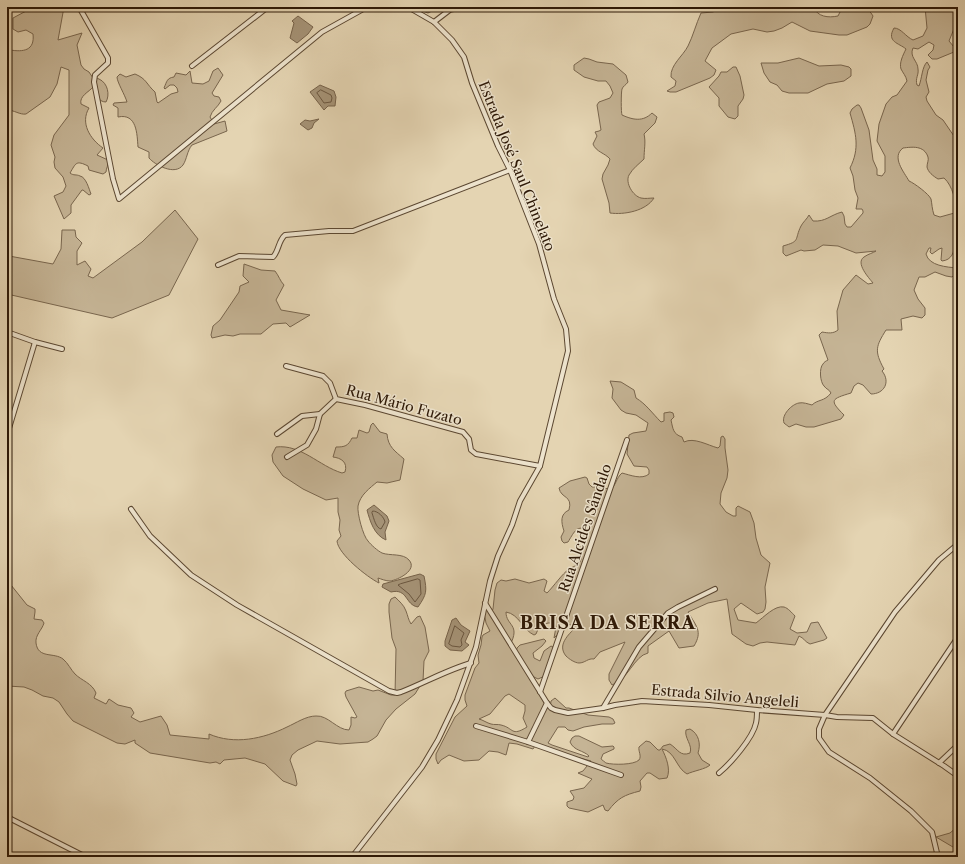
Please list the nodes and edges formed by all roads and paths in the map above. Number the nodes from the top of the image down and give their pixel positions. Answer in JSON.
{"nodes":[{"id":1,"x":79,"y":7,"type":"edge"},
{"id":2,"x":268,"y":7,"type":"edge"},
{"id":3,"x":367,"y":7,"type":"edge"},
{"id":4,"x":408,"y":7,"type":"edge"},
{"id":5,"x":456,"y":7,"type":"edge"},
{"id":6,"x":434,"y":22,"type":"junction"},
{"id":7,"x":192,"y":66,"type":"dead end"},
{"id":8,"x":510,"y":170,"type":"junction"},
{"id":9,"x":218,"y":265,"type":"dead end"},
{"id":10,"x":7,"y":332,"type":"edge"},
{"id":11,"x":35,"y":342,"type":"junction"},
{"id":12,"x":62,"y":349,"type":"dead end"},
{"id":13,"x":286,"y":366,"type":"dead end"},
{"id":14,"x":336,"y":399,"type":"junction"},
{"id":15,"x":320,"y":414,"type":"junction"},
{"id":16,"x":277,"y":434,"type":"dead end"},
{"id":17,"x":7,"y":435,"type":"edge"},
{"id":18,"x":627,"y":440,"type":"dead end"},
{"id":19,"x":287,"y":457,"type":"dead end"},
{"id":20,"x":540,"y":466,"type":"junction"},
{"id":21,"x":131,"y":509,"type":"dead end"},
{"id":22,"x":958,"y":544,"type":"edge"},
{"id":23,"x":715,"y":589,"type":"dead end"},
{"id":24,"x":485,"y":602,"type":"junction"},
{"id":25,"x":958,"y":637,"type":"edge"},
{"id":26,"x":471,"y":663,"type":"junction"},
{"id":27,"x":540,"y":692,"type":"junction"},
{"id":28,"x":547,"y":703,"type":"junction"},
{"id":29,"x":603,"y":708,"type":"junction"},
{"id":30,"x":757,"y":710,"type":"junction"},
{"id":31,"x":826,"y":715,"type":"junction"},
{"id":32,"x":476,"y":726,"type":"dead end"},
{"id":33,"x":893,"y":734,"type":"junction"},
{"id":34,"x":528,"y":742,"type":"junction"},
{"id":35,"x":958,"y":746,"type":"edge"},
{"id":36,"x":939,"y":763,"type":"junction"},
{"id":37,"x":719,"y":773,"type":"dead end"},
{"id":38,"x":621,"y":776,"type":"dead end"},
{"id":39,"x":958,"y":776,"type":"edge"},
{"id":40,"x":7,"y":816,"type":"edge"},
{"id":41,"x":86,"y":857,"type":"edge"},
{"id":42,"x":352,"y":857,"type":"edge"},
{"id":43,"x":938,"y":857,"type":"edge"}],
"edges":[{"from":1,"to":3,"type":"street"},
{"from":2,"to":7,"type":"street"},
{"from":4,"to":6,"type":"street","name":"Estrada José Saul Chinelato"},
{"from":5,"to":6,"type":"street"},
{"from":6,"to":8,"type":"street","name":"Estrada José Saul Chinelato"},
{"from":8,"to":9,"type":"street"},
{"from":8,"to":20,"type":"street","name":"Estrada José Saul Chinelato"},
{"from":10,"to":11,"type":"street"},
{"from":11,"to":12,"type":"street"},
{"from":11,"to":17,"type":"street"},
{"from":13,"to":14,"type":"street","name":"Rua Mário Fuzato"},
{"from":14,"to":15,"type":"street"},
{"from":14,"to":20,"type":"street","name":"Rua Mário Fuzato"},
{"from":15,"to":16,"type":"street"},
{"from":15,"to":19,"type":"street"},
{"from":18,"to":27,"type":"street","name":"Rua Alcides Sândalo"},
{"from":20,"to":24,"type":"street","name":"Estrada José Saul Chinelato"},
{"from":21,"to":26,"type":"street"},
{"from":22,"to":31,"type":"street"},
{"from":23,"to":29,"type":"street"},
{"from":24,"to":26,"type":"street","name":"Estrada José Saul Chinelato"},
{"from":24,"to":27,"type":"street","name":"Estrada Silvio Angeleli"},
{"from":25,"to":33,"type":"street"},
{"from":26,"to":42,"type":"street","name":"Estrada José Saul Chinelato"},
{"from":27,"to":28,"type":"street","name":"Estrada Silvio Angeleli"},
{"from":28,"to":29,"type":"street","name":"Estrada Silvio Angeleli"},
{"from":28,"to":34,"type":"street"},
{"from":29,"to":30,"type":"street","name":"Estrada Silvio Angeleli"},
{"from":30,"to":31,"type":"street","name":"Estrada Silvio Angeleli"},
{"from":30,"to":37,"type":"street"},
{"from":31,"to":33,"type":"street","name":"Estrada Silvio Angeleli"},
{"from":31,"to":43,"type":"street"},
{"from":32,"to":34,"type":"street"},
{"from":33,"to":36,"type":"street","name":"Estrada Silvio Angeleli"},
{"from":34,"to":38,"type":"street"},
{"from":35,"to":36,"type":"street"},
{"from":36,"to":39,"type":"street","name":"Estrada Silvio Angeleli"},
{"from":40,"to":41,"type":"street"}]}
